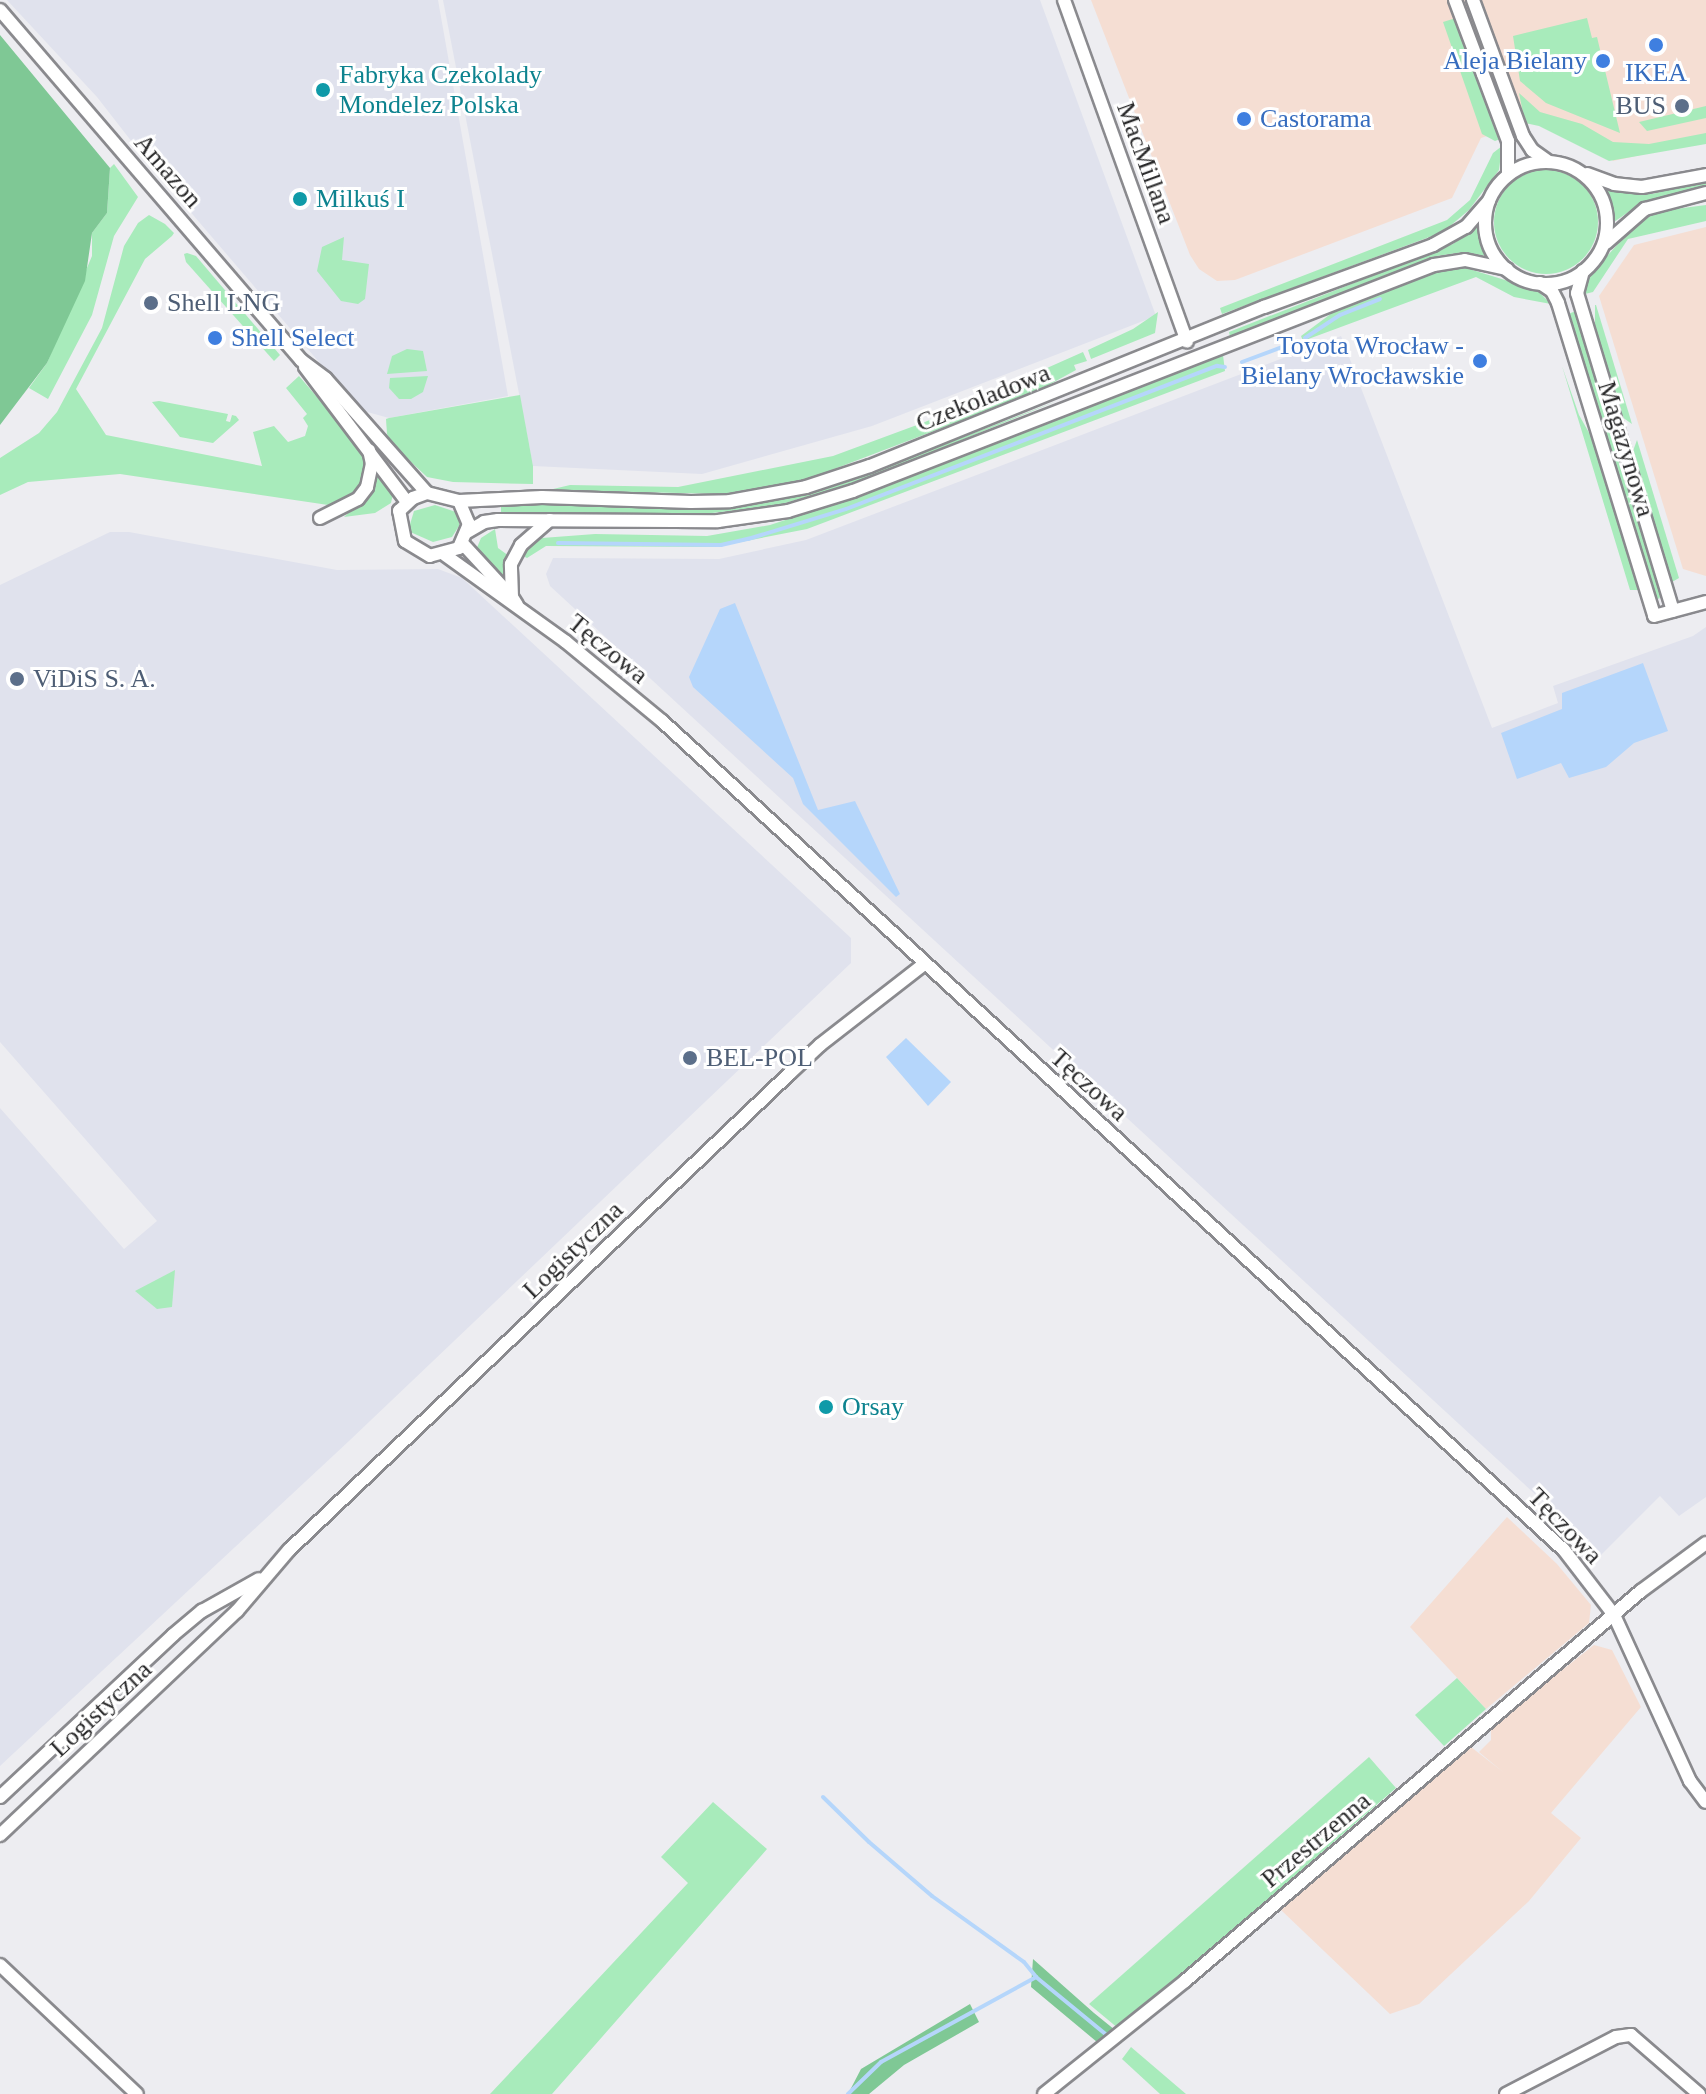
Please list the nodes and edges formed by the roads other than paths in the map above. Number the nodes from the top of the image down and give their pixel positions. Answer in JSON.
{"nodes":[{"id":1,"x":1064,"y":0,"type":"edge"},
{"id":2,"x":1455,"y":0,"type":"edge"},
{"id":3,"x":1473,"y":0,"type":"edge"},
{"id":4,"x":0,"y":10,"type":"edge"},
{"id":5,"x":1549,"y":162,"type":"junction"},
{"id":6,"x":1577,"y":170,"type":"junction"},
{"id":7,"x":1508,"y":175,"type":"junction"},
{"id":8,"x":1706,"y":175,"type":"edge"},
{"id":9,"x":1706,"y":193,"type":"edge"},
{"id":10,"x":1489,"y":201,"type":"junction"},
{"id":11,"x":1599,"y":252,"type":"junction"},
{"id":12,"x":1507,"y":269,"type":"junction"},
{"id":13,"x":1583,"y":271,"type":"junction"},
{"id":14,"x":1540,"y":283,"type":"junction"},
{"id":15,"x":1187,"y":341,"type":"junction"},
{"id":16,"x":301,"y":360,"type":"junction"},
{"id":17,"x":368,"y":447,"type":"junction"},
{"id":18,"x":427,"y":493,"type":"junction"},
{"id":19,"x":459,"y":501,"type":"junction"},
{"id":20,"x":407,"y":502,"type":"junction"},
{"id":21,"x":320,"y":518,"type":"dead end"},
{"id":22,"x":550,"y":520,"type":"junction"},
{"id":23,"x":465,"y":538,"type":"junction"},
{"id":24,"x":445,"y":555,"type":"junction"},
{"id":25,"x":514,"y":601,"type":"junction"},
{"id":26,"x":1706,"y":602,"type":"edge"},
{"id":27,"x":1673,"y":611,"type":"junction"},
{"id":28,"x":924,"y":964,"type":"junction"},
{"id":29,"x":1706,"y":1543,"type":"edge"},
{"id":30,"x":262,"y":1578,"type":"junction"},
{"id":31,"x":1614,"y":1615,"type":"junction"},
{"id":32,"x":0,"y":1797,"type":"edge"},
{"id":33,"x":1706,"y":1802,"type":"edge"},
{"id":34,"x":0,"y":1835,"type":"edge"},
{"id":35,"x":0,"y":1965,"type":"edge"},
{"id":36,"x":137,"y":2094,"type":"edge"},
{"id":37,"x":1044,"y":2094,"type":"edge"},
{"id":38,"x":1506,"y":2094,"type":"edge"},
{"id":39,"x":1699,"y":2094,"type":"edge"}],
"edges":[{"from":1,"to":15,"type":"street","name":"MacMillana"},
{"from":2,"to":7,"type":"street"},
{"from":3,"to":5,"type":"street"},
{"from":4,"to":16,"type":"street","name":"Amazon"},
{"from":5,"to":6,"type":"street"},
{"from":5,"to":7,"type":"street"},
{"from":6,"to":8,"type":"street"},
{"from":6,"to":11,"type":"street"},
{"from":7,"to":10,"type":"street"},
{"from":9,"to":11,"type":"street"},
{"from":10,"to":12,"type":"street"},
{"from":10,"to":15,"type":"street","name":"Czekoladowa"},
{"from":11,"to":13,"type":"street"},
{"from":12,"to":14,"type":"street"},
{"from":12,"to":22,"type":"street","name":"Czekoladowa"},
{"from":13,"to":14,"type":"street"},
{"from":13,"to":27,"type":"street","name":"Magazynowa"},
{"from":14,"to":27,"type":"street","name":"Magazynowa"},
{"from":15,"to":19,"type":"street","name":"Czekoladowa"},
{"from":16,"to":17,"type":"street","name":"Amazon"},
{"from":16,"to":18,"type":"street","name":"Amazon"},
{"from":17,"to":20,"type":"street","name":"Amazon"},
{"from":17,"to":21,"type":"street"},
{"from":18,"to":19,"type":"street"},
{"from":18,"to":20,"type":"street"},
{"from":19,"to":23,"type":"street"},
{"from":20,"to":24,"type":"street"},
{"from":22,"to":23,"type":"street","name":"Czekoladowa"},
{"from":22,"to":25,"type":"street"},
{"from":23,"to":24,"type":"street"},
{"from":23,"to":25,"type":"street"},
{"from":24,"to":25,"type":"street","name":"Tęczowa"},
{"from":25,"to":28,"type":"street","name":"Tęczowa"},
{"from":26,"to":27,"type":"street","name":"Magazynowa"},
{"from":28,"to":30,"type":"street","name":"Logistyczna"},
{"from":28,"to":31,"type":"street","name":"Tęczowa"},
{"from":29,"to":31,"type":"street","name":"Przestrzenna"},
{"from":30,"to":32,"type":"street","name":"Logistyczna"},
{"from":30,"to":34,"type":"street","name":"Logistyczna"},
{"from":31,"to":33,"type":"street","name":"Tęczowa"},
{"from":31,"to":37,"type":"street","name":"Przestrzenna"},
{"from":35,"to":36,"type":"street"},
{"from":38,"to":39,"type":"street"}]}
